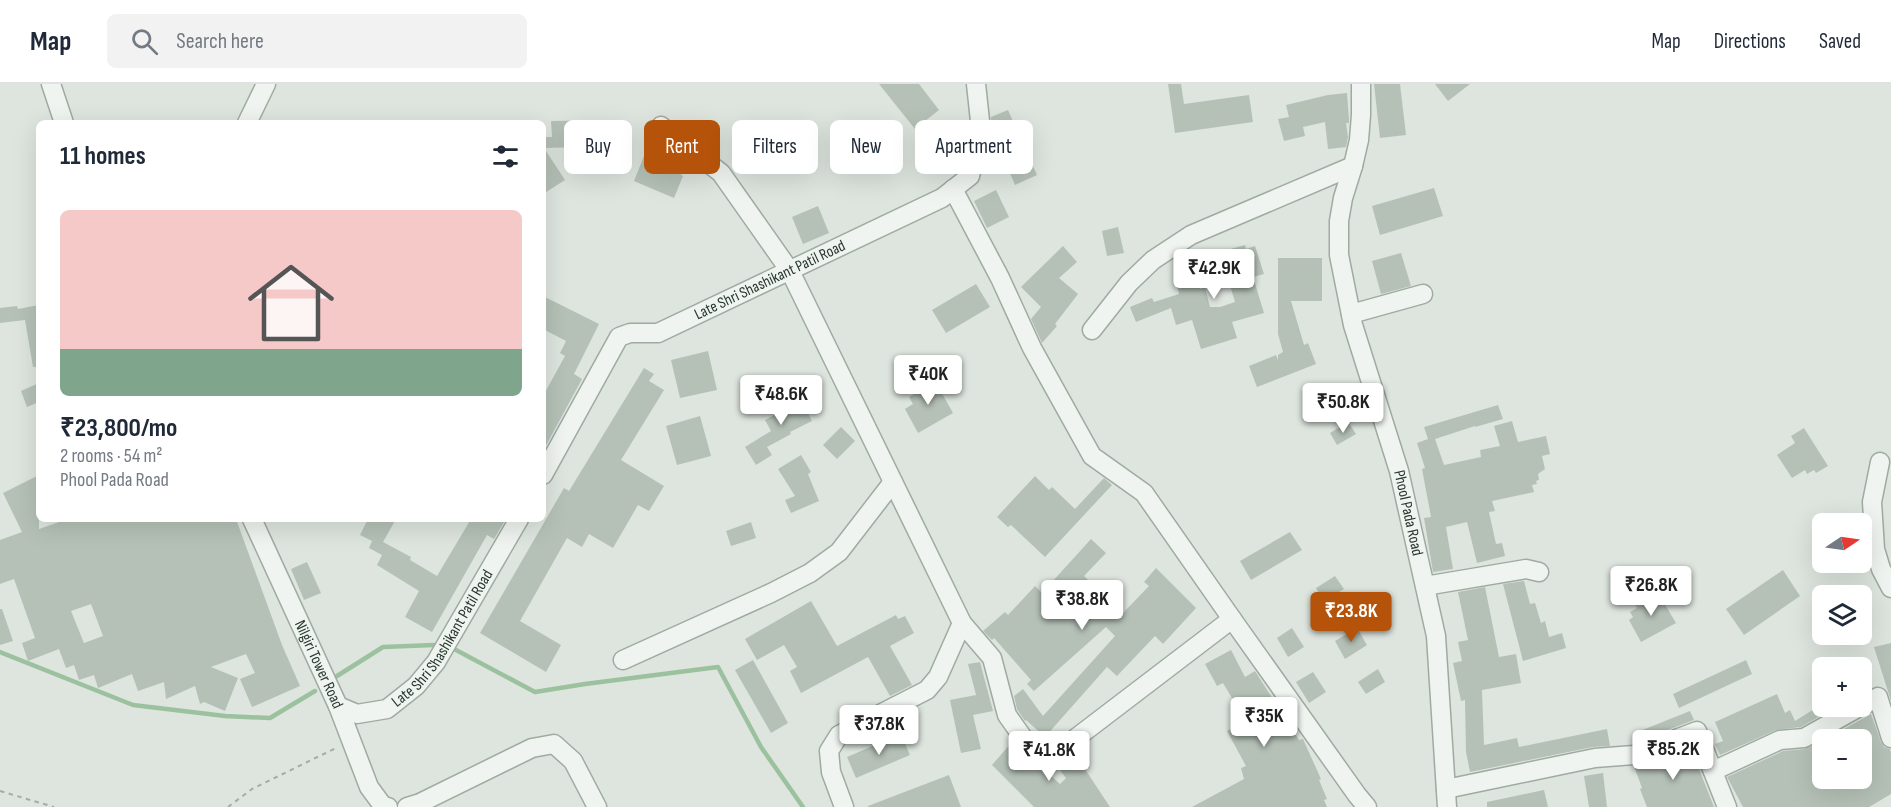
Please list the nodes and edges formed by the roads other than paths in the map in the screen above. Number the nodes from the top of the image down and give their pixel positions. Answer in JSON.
{"nodes":[{"id":1,"x":51,"y":84,"type":"edge"},
{"id":2,"x":266,"y":84,"type":"edge"},
{"id":3,"x":976,"y":84,"type":"edge"},
{"id":4,"x":1361,"y":84,"type":"edge"},
{"id":5,"x":63,"y":120,"type":"edge"},
{"id":6,"x":248,"y":120,"type":"edge"},
{"id":7,"x":1353,"y":166,"type":"junction"},
{"id":8,"x":720,"y":172,"type":"edge"},
{"id":9,"x":953,"y":189,"type":"junction"},
{"id":10,"x":790,"y":271,"type":"junction"},
{"id":11,"x":1423,"y":294,"type":"dead end"},
{"id":12,"x":1351,"y":314,"type":"junction"},
{"id":13,"x":1092,"y":330,"type":"dead end"},
{"id":14,"x":1880,"y":462,"type":"dead end"},
{"id":15,"x":546,"y":470,"type":"edge"},
{"id":16,"x":893,"y":482,"type":"junction"},
{"id":17,"x":253,"y":522,"type":"edge"},
{"id":18,"x":517,"y":522,"type":"edge"},
{"id":19,"x":1539,"y":572,"type":"dead end"},
{"id":20,"x":1425,"y":586,"type":"junction"},
{"id":21,"x":1891,"y":588,"type":"edge"},
{"id":22,"x":1233,"y":619,"type":"junction"},
{"id":23,"x":962,"y":623,"type":"junction"},
{"id":24,"x":623,"y":660,"type":"dead end"},
{"id":25,"x":1872,"y":700,"type":"edge"},
{"id":26,"x":338,"y":706,"type":"junction"},
{"id":27,"x":1841,"y":717,"type":"edge"},
{"id":28,"x":1891,"y":738,"type":"edge"},
{"id":29,"x":1713,"y":771,"type":"junction"},
{"id":30,"x":1446,"y":798,"type":"edge"},
{"id":31,"x":385,"y":807,"type":"edge"},
{"id":32,"x":407,"y":807,"type":"edge"},
{"id":33,"x":597,"y":807,"type":"edge"},
{"id":34,"x":844,"y":807,"type":"edge"},
{"id":35,"x":1367,"y":807,"type":"edge"},
{"id":36,"x":1727,"y":807,"type":"edge"}],
"edges":[{"from":1,"to":5,"type":"street"},
{"from":2,"to":6,"type":"street"},
{"from":3,"to":9,"type":"street","name":"Late Shri Shashikant Patil Road"},
{"from":4,"to":7,"type":"street","name":"Phool Pada Road"},
{"from":7,"to":12,"type":"street","name":"Phool Pada Road"},
{"from":7,"to":13,"type":"street"},
{"from":8,"to":10,"type":"street"},
{"from":9,"to":10,"type":"street","name":"Late Shri Shashikant Patil Road"},
{"from":9,"to":22,"type":"street"},
{"from":10,"to":15,"type":"street","name":"Late Shri Shashikant Patil Road"},
{"from":10,"to":16,"type":"street"},
{"from":11,"to":12,"type":"street"},
{"from":12,"to":20,"type":"street","name":"Phool Pada Road"},
{"from":14,"to":21,"type":"street"},
{"from":16,"to":23,"type":"street"},
{"from":16,"to":24,"type":"street"},
{"from":17,"to":26,"type":"street","name":"Nilgiri Tower Road"},
{"from":18,"to":26,"type":"street","name":"Late Shri Shashikant Patil Road"},
{"from":19,"to":20,"type":"street"},
{"from":20,"to":30,"type":"street","name":"Phool Pada Road"},
{"from":22,"to":23,"type":"street"},
{"from":22,"to":35,"type":"street"},
{"from":23,"to":34,"type":"street"},
{"from":25,"to":28,"type":"street"},
{"from":26,"to":31,"type":"street","name":"Nilgiri Tower Road"},
{"from":27,"to":29,"type":"street"},
{"from":29,"to":30,"type":"street"},
{"from":29,"to":36,"type":"street"},
{"from":32,"to":33,"type":"street"}]}
